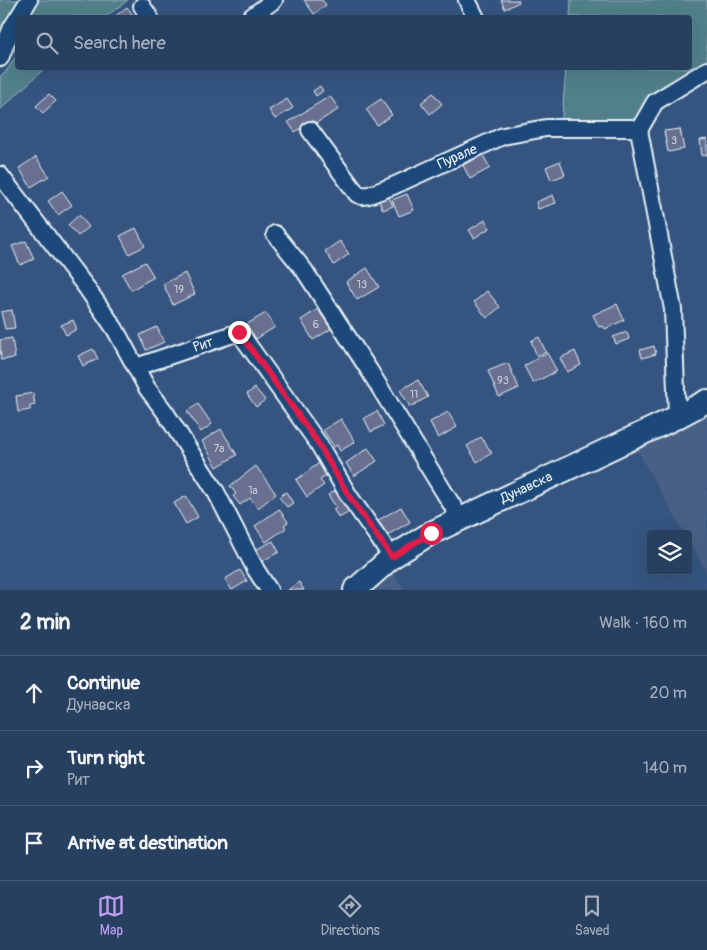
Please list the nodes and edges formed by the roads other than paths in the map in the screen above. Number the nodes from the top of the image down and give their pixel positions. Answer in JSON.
{"nodes":[{"id":1,"x":29,"y":0,"type":"edge"},
{"id":2,"x":274,"y":0,"type":"edge"},
{"id":3,"x":466,"y":0,"type":"edge"},
{"id":4,"x":20,"y":15,"type":"edge"},
{"id":5,"x":254,"y":15,"type":"edge"},
{"id":6,"x":474,"y":15,"type":"edge"},
{"id":7,"x":15,"y":22,"type":"edge"},
{"id":8,"x":0,"y":58,"type":"edge"},
{"id":9,"x":707,"y":70,"type":"edge"},
{"id":10,"x":310,"y":130,"type":"dead end"},
{"id":11,"x":639,"y":130,"type":"junction"},
{"id":12,"x":0,"y":175,"type":"edge"},
{"id":13,"x":275,"y":234,"type":"dead end"},
{"id":14,"x":136,"y":367,"type":"junction"},
{"id":15,"x":707,"y":401,"type":"edge"},
{"id":16,"x":677,"y":417,"type":"junction"},
{"id":17,"x":460,"y":518,"type":"junction"},
{"id":18,"x":392,"y":557,"type":"junction"},
{"id":19,"x":269,"y":590,"type":"edge"},
{"id":20,"x":355,"y":590,"type":"edge"}],
"edges":[{"from":1,"to":4,"type":"street"},
{"from":2,"to":5,"type":"street"},
{"from":3,"to":6,"type":"street"},
{"from":7,"to":8,"type":"street"},
{"from":9,"to":11,"type":"street"},
{"from":10,"to":11,"type":"street","name":"Пурале"},
{"from":11,"to":16,"type":"street"},
{"from":12,"to":14,"type":"street"},
{"from":13,"to":17,"type":"street"},
{"from":14,"to":18,"type":"street","name":"Рит"},
{"from":14,"to":19,"type":"street"},
{"from":15,"to":16,"type":"main road","name":"Дунавска"},
{"from":16,"to":17,"type":"main road","name":"Дунавска"},
{"from":17,"to":18,"type":"main road","name":"Дунавска"},
{"from":18,"to":20,"type":"main road","name":"Дунавска"}]}
